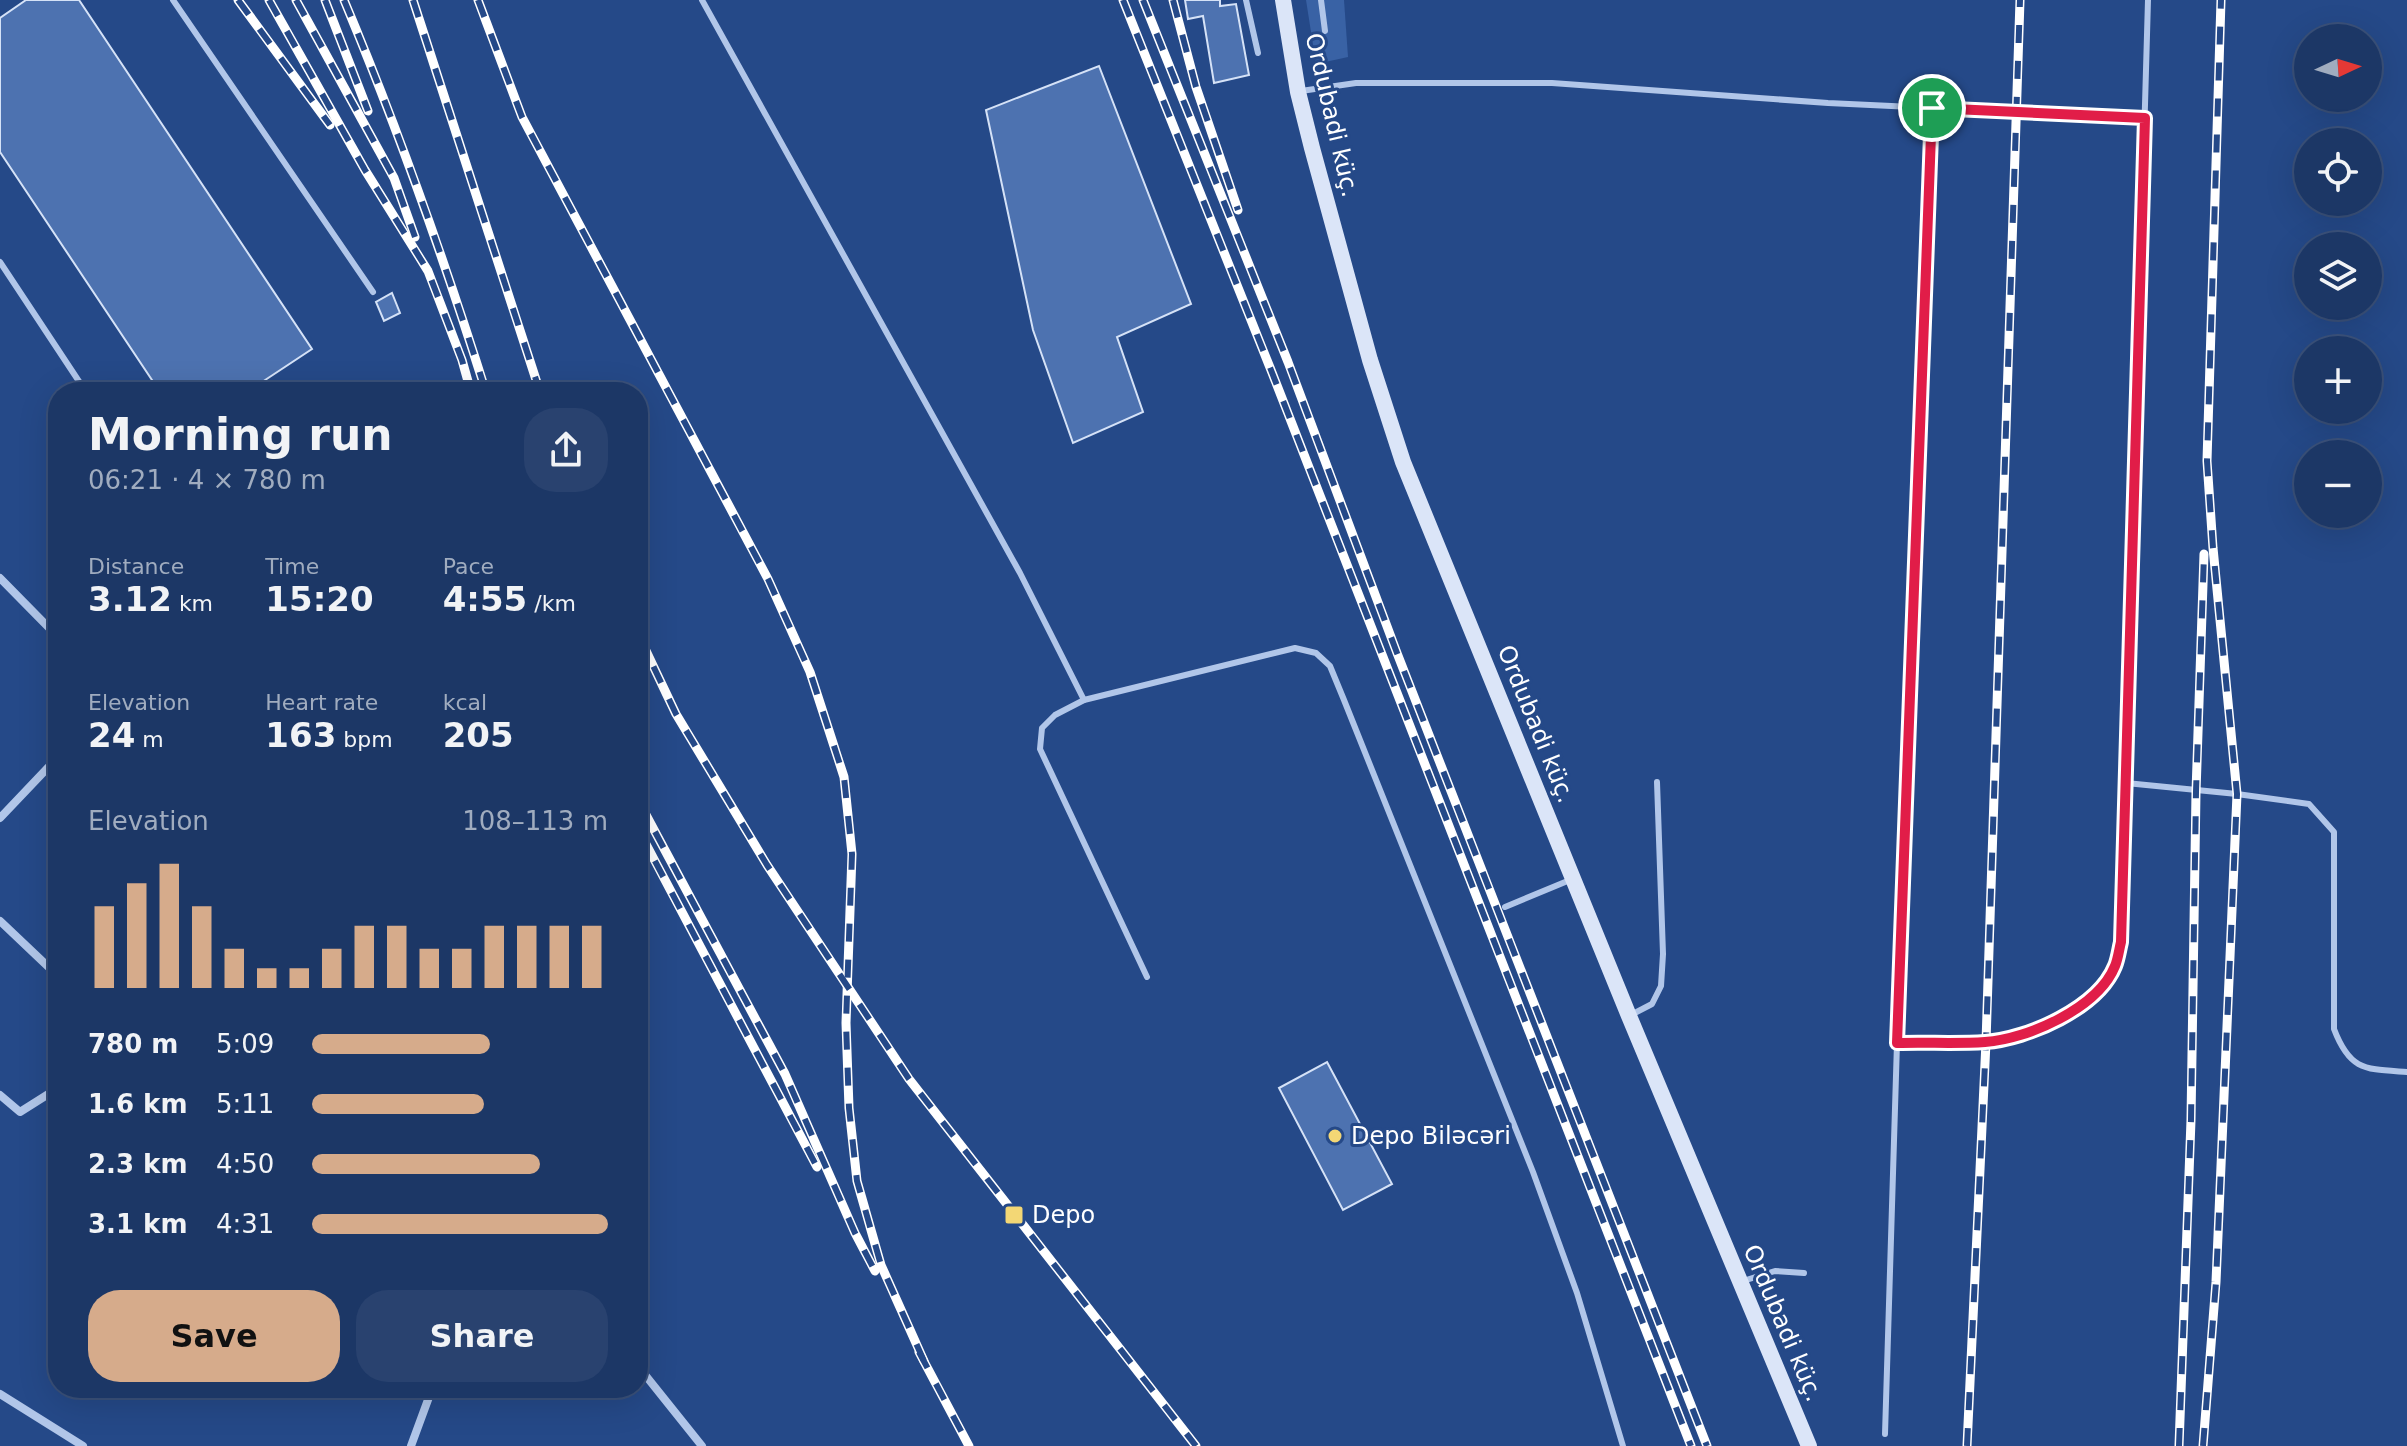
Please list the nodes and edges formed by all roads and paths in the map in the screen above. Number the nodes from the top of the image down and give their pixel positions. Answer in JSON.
{"nodes":[{"id":1,"x":173,"y":0,"type":"edge"},
{"id":2,"x":702,"y":0,"type":"edge"},
{"id":3,"x":1246,"y":0,"type":"edge"},
{"id":4,"x":1283,"y":0,"type":"edge"},
{"id":5,"x":1321,"y":0,"type":"edge"},
{"id":6,"x":2148,"y":0,"type":"edge"},
{"id":7,"x":1325,"y":31,"type":"dead end"},
{"id":8,"x":1258,"y":53,"type":"dead end"},
{"id":9,"x":1298,"y":92,"type":"junction"},
{"id":10,"x":1932,"y":108,"type":"junction"},
{"id":11,"x":2145,"y":118,"type":"junction"},
{"id":12,"x":0,"y":262,"type":"edge"},
{"id":13,"x":373,"y":292,"type":"dead end"},
{"id":14,"x":79,"y":382,"type":"edge"},
{"id":15,"x":0,"y":578,"type":"edge"},
{"id":16,"x":48,"y":627,"type":"edge"},
{"id":17,"x":1084,"y":700,"type":"junction"},
{"id":18,"x":48,"y":768,"type":"edge"},
{"id":19,"x":1657,"y":782,"type":"dead end"},
{"id":20,"x":2126,"y":783,"type":"junction"},
{"id":21,"x":0,"y":818,"type":"edge"},
{"id":22,"x":1573,"y":879,"type":"junction"},
{"id":23,"x":1505,"y":907,"type":"dead end"},
{"id":24,"x":0,"y":921,"type":"edge"},
{"id":25,"x":48,"y":967,"type":"edge"},
{"id":26,"x":1147,"y":977,"type":"dead end"},
{"id":27,"x":1629,"y":1016,"type":"junction"},
{"id":28,"x":1897,"y":1043,"type":"junction"},
{"id":29,"x":2407,"y":1072,"type":"edge"},
{"id":30,"x":48,"y":1094,"type":"edge"},
{"id":31,"x":0,"y":1095,"type":"edge"},
{"id":32,"x":1804,"y":1273,"type":"dead end"},
{"id":33,"x":1740,"y":1283,"type":"junction"},
{"id":34,"x":648,"y":1378,"type":"edge"},
{"id":35,"x":0,"y":1394,"type":"edge"},
{"id":36,"x":429,"y":1398,"type":"edge"},
{"id":37,"x":1885,"y":1434,"type":"dead end"},
{"id":38,"x":83,"y":1446,"type":"edge"},
{"id":39,"x":411,"y":1446,"type":"edge"},
{"id":40,"x":702,"y":1446,"type":"edge"},
{"id":41,"x":1623,"y":1446,"type":"edge"},
{"id":42,"x":1809,"y":1446,"type":"edge"}],
"edges":[{"from":1,"to":13,"type":"lane"},
{"from":2,"to":17,"type":"lane"},
{"from":3,"to":8,"type":"lane"},
{"from":4,"to":9,"type":"main road","name":"Ordubadi küç."},
{"from":5,"to":7,"type":"lane"},
{"from":6,"to":11,"type":"lane"},
{"from":9,"to":10,"type":"lane"},
{"from":9,"to":22,"type":"main road","name":"Ordubadi küç."},
{"from":10,"to":11,"type":"lane"},
{"from":10,"to":28,"type":"lane"},
{"from":11,"to":20,"type":"lane"},
{"from":12,"to":14,"type":"lane"},
{"from":15,"to":16,"type":"street"},
{"from":17,"to":26,"type":"lane"},
{"from":17,"to":41,"type":"lane"},
{"from":18,"to":21,"type":"street"},
{"from":19,"to":27,"type":"lane"},
{"from":20,"to":28,"type":"lane"},
{"from":20,"to":29,"type":"lane"},
{"from":22,"to":23,"type":"lane"},
{"from":22,"to":27,"type":"main road","name":"Ordubadi küç."},
{"from":24,"to":25,"type":"street"},
{"from":27,"to":33,"type":"main road","name":"Ordubadi küç."},
{"from":28,"to":37,"type":"lane"},
{"from":30,"to":31,"type":"street"},
{"from":32,"to":33,"type":"lane"},
{"from":33,"to":42,"type":"main road","name":"Ordubadi küç."},
{"from":34,"to":40,"type":"street"},
{"from":35,"to":38,"type":"street"},
{"from":36,"to":39,"type":"street"}]}
